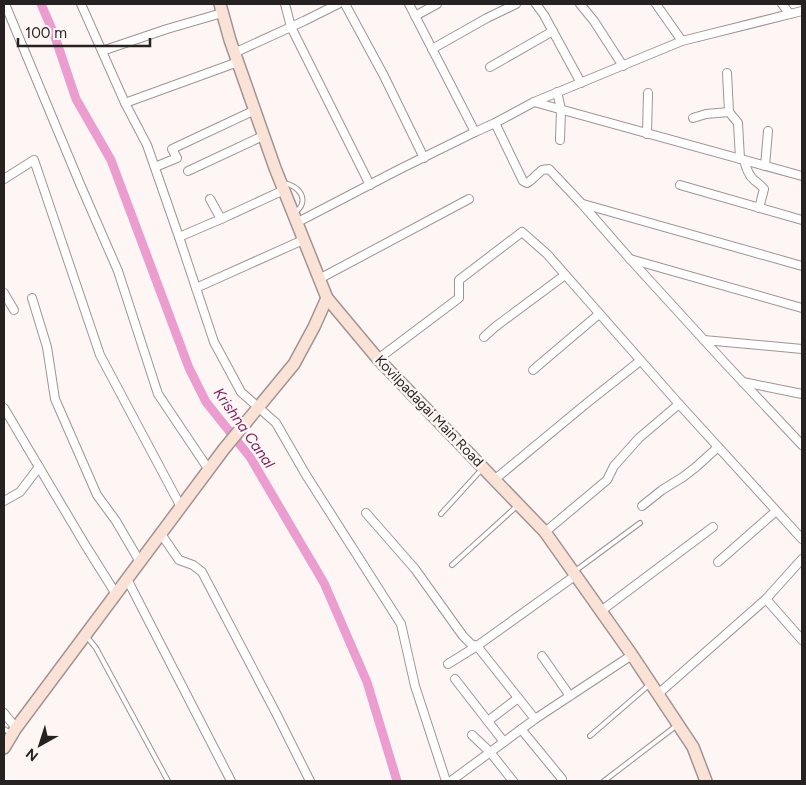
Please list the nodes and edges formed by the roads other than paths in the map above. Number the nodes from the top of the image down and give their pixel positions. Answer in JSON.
{"nodes":[{"id":1,"x":5,"y":4,"type":"edge"},
{"id":2,"x":81,"y":4,"type":"edge"},
{"id":3,"x":285,"y":4,"type":"edge"},
{"id":4,"x":338,"y":4,"type":"edge"},
{"id":5,"x":345,"y":4,"type":"edge"},
{"id":6,"x":409,"y":4,"type":"edge"},
{"id":7,"x":437,"y":4,"type":"edge"},
{"id":8,"x":516,"y":4,"type":"edge"},
{"id":9,"x":536,"y":4,"type":"edge"},
{"id":10,"x":580,"y":4,"type":"edge"},
{"id":11,"x":656,"y":4,"type":"edge"},
{"id":12,"x":782,"y":4,"type":"edge"},
{"id":13,"x":221,"y":8,"type":"edge"},
{"id":14,"x":802,"y":11,"type":"edge"},
{"id":15,"x":790,"y":14,"type":"junction"},
{"id":16,"x":415,"y":16,"type":"junction"},
{"id":17,"x":291,"y":27,"type":"junction"},
{"id":18,"x":553,"y":31,"type":"junction"},
{"id":19,"x":682,"y":41,"type":"junction"},
{"id":20,"x":432,"y":49,"type":"junction"},
{"id":21,"x":102,"y":51,"type":"junction"},
{"id":22,"x":236,"y":58,"type":"junction"},
{"id":23,"x":623,"y":66,"type":"junction"},
{"id":24,"x":490,"y":67,"type":"dead end"},
{"id":25,"x":727,"y":73,"type":"dead end"},
{"id":26,"x":580,"y":83,"type":"junction"},
{"id":27,"x":557,"y":92,"type":"junction"},
{"id":28,"x":648,"y":94,"type":"dead end"},
{"id":29,"x":534,"y":102,"type":"junction"},
{"id":30,"x":125,"y":103,"type":"junction"},
{"id":31,"x":561,"y":109,"type":"junction"},
{"id":32,"x":254,"y":110,"type":"junction"},
{"id":33,"x":730,"y":112,"type":"junction"},
{"id":34,"x":693,"y":118,"type":"dead end"},
{"id":35,"x":495,"y":123,"type":"junction"},
{"id":36,"x":768,"y":131,"type":"dead end"},
{"id":37,"x":476,"y":132,"type":"junction"},
{"id":38,"x":647,"y":134,"type":"junction"},
{"id":39,"x":264,"y":136,"type":"junction"},
{"id":40,"x":560,"y":140,"type":"dead end"},
{"id":41,"x":424,"y":158,"type":"junction"},
{"id":42,"x":742,"y":159,"type":"junction"},
{"id":43,"x":765,"y":166,"type":"junction"},
{"id":44,"x":155,"y":167,"type":"junction"},
{"id":45,"x":188,"y":171,"type":"dead end"},
{"id":46,"x":802,"y":176,"type":"edge"},
{"id":47,"x":4,"y":179,"type":"edge"},
{"id":48,"x":370,"y":185,"type":"junction"},
{"id":49,"x":680,"y":185,"type":"dead end"},
{"id":50,"x":282,"y":187,"type":"junction"},
{"id":51,"x":210,"y":199,"type":"dead end"},
{"id":52,"x":469,"y":199,"type":"dead end"},
{"id":53,"x":582,"y":204,"type":"junction"},
{"id":54,"x":759,"y":208,"type":"junction"},
{"id":55,"x":295,"y":218,"type":"junction"},
{"id":56,"x":221,"y":219,"type":"junction"},
{"id":57,"x":802,"y":220,"type":"edge"},
{"id":58,"x":179,"y":237,"type":"junction"},
{"id":59,"x":303,"y":240,"type":"junction"},
{"id":60,"x":630,"y":259,"type":"junction"},
{"id":61,"x":802,"y":266,"type":"edge"},
{"id":62,"x":565,"y":275,"type":"junction"},
{"id":63,"x":319,"y":280,"type":"junction"},
{"id":64,"x":196,"y":288,"type":"junction"},
{"id":65,"x":4,"y":293,"type":"edge"},
{"id":66,"x":32,"y":298,"type":"dead end"},
{"id":67,"x":327,"y":298,"type":"junction"},
{"id":68,"x":802,"y":308,"type":"edge"},
{"id":69,"x":14,"y":310,"type":"dead end"},
{"id":70,"x":599,"y":314,"type":"junction"},
{"id":71,"x":484,"y":337,"type":"dead end"},
{"id":72,"x":704,"y":340,"type":"junction"},
{"id":73,"x":802,"y":349,"type":"edge"},
{"id":74,"x":378,"y":359,"type":"junction"},
{"id":75,"x":640,"y":361,"type":"junction"},
{"id":76,"x":533,"y":370,"type":"dead end"},
{"id":77,"x":743,"y":382,"type":"junction"},
{"id":78,"x":802,"y":394,"type":"edge"},
{"id":79,"x":678,"y":404,"type":"junction"},
{"id":80,"x":259,"y":407,"type":"junction"},
{"id":81,"x":4,"y":408,"type":"edge"},
{"id":82,"x":802,"y":445,"type":"edge"},
{"id":83,"x":718,"y":447,"type":"junction"},
{"id":84,"x":39,"y":468,"type":"junction"},
{"id":85,"x":483,"y":468,"type":"junction"},
{"id":86,"x":209,"y":470,"type":"junction"},
{"id":87,"x":494,"y":480,"type":"junction"},
{"id":88,"x":4,"y":501,"type":"edge"},
{"id":89,"x":518,"y":504,"type":"junction"},
{"id":90,"x":642,"y":506,"type":"dead end"},
{"id":91,"x":181,"y":507,"type":"junction"},
{"id":92,"x":776,"y":511,"type":"junction"},
{"id":93,"x":366,"y":513,"type":"dead end"},
{"id":94,"x":441,"y":514,"type":"dead end"},
{"id":95,"x":640,"y":523,"type":"dead end"},
{"id":96,"x":713,"y":527,"type":"dead end"},
{"id":97,"x":545,"y":532,"type":"junction"},
{"id":98,"x":161,"y":534,"type":"junction"},
{"id":99,"x":802,"y":539,"type":"edge"},
{"id":100,"x":802,"y":559,"type":"edge"},
{"id":101,"x":140,"y":562,"type":"junction"},
{"id":102,"x":718,"y":562,"type":"dead end"},
{"id":103,"x":452,"y":565,"type":"dead end"},
{"id":104,"x":575,"y":574,"type":"junction"},
{"id":105,"x":127,"y":579,"type":"junction"},
{"id":106,"x":116,"y":594,"type":"junction"},
{"id":107,"x":766,"y":599,"type":"junction"},
{"id":108,"x":601,"y":611,"type":"junction"},
{"id":109,"x":85,"y":636,"type":"junction"},
{"id":110,"x":802,"y":640,"type":"edge"},
{"id":111,"x":477,"y":646,"type":"junction"},
{"id":112,"x":632,"y":655,"type":"junction"},
{"id":113,"x":542,"y":656,"type":"dead end"},
{"id":114,"x":448,"y":664,"type":"dead end"},
{"id":115,"x":456,"y":679,"type":"dead end"},
{"id":116,"x":651,"y":684,"type":"junction"},
{"id":117,"x":658,"y":694,"type":"junction"},
{"id":118,"x":570,"y":696,"type":"junction"},
{"id":119,"x":518,"y":698,"type":"junction"},
{"id":120,"x":4,"y":712,"type":"edge"},
{"id":121,"x":535,"y":719,"type":"junction"},
{"id":122,"x":488,"y":721,"type":"junction"},
{"id":123,"x":678,"y":725,"type":"junction"},
{"id":124,"x":521,"y":729,"type":"junction"},
{"id":125,"x":11,"y":730,"type":"edge"},
{"id":126,"x":472,"y":735,"type":"dead end"},
{"id":127,"x":590,"y":736,"type":"dead end"},
{"id":128,"x":504,"y":742,"type":"junction"},
{"id":129,"x":4,"y":748,"type":"edge"},
{"id":130,"x":490,"y":752,"type":"junction"},
{"id":131,"x":508,"y":779,"type":"edge"},
{"id":132,"x":562,"y":779,"type":"dead end"},
{"id":133,"x":168,"y":781,"type":"edge"},
{"id":134,"x":231,"y":781,"type":"edge"},
{"id":135,"x":310,"y":781,"type":"edge"},
{"id":136,"x":446,"y":781,"type":"edge"},
{"id":137,"x":452,"y":781,"type":"edge"},
{"id":138,"x":604,"y":781,"type":"edge"},
{"id":139,"x":706,"y":781,"type":"edge"}],
"edges":[{"from":1,"to":86,"type":"street"},
{"from":2,"to":21,"type":"street"},
{"from":3,"to":17,"type":"street"},
{"from":4,"to":17,"type":"street"},
{"from":5,"to":41,"type":"street"},
{"from":6,"to":16,"type":"street"},
{"from":7,"to":16,"type":"street"},
{"from":8,"to":20,"type":"street"},
{"from":9,"to":18,"type":"street"},
{"from":10,"to":23,"type":"street"},
{"from":11,"to":19,"type":"street"},
{"from":12,"to":15,"type":"street"},
{"from":13,"to":21,"type":"street"},
{"from":13,"to":22,"type":"street","name":"Kovilpadagai Main Road"},
{"from":14,"to":15,"type":"street"},
{"from":15,"to":19,"type":"street"},
{"from":16,"to":20,"type":"street"},
{"from":17,"to":22,"type":"street"},
{"from":17,"to":48,"type":"street"},
{"from":18,"to":24,"type":"street"},
{"from":18,"to":26,"type":"street"},
{"from":19,"to":23,"type":"street"},
{"from":20,"to":37,"type":"street"},
{"from":21,"to":30,"type":"street"},
{"from":22,"to":30,"type":"street"},
{"from":22,"to":32,"type":"street","name":"Kovilpadagai Main Road"},
{"from":23,"to":26,"type":"street"},
{"from":25,"to":33,"type":"street"},
{"from":26,"to":27,"type":"street"},
{"from":27,"to":29,"type":"street"},
{"from":27,"to":31,"type":"street"},
{"from":28,"to":38,"type":"street"},
{"from":29,"to":31,"type":"street"},
{"from":29,"to":35,"type":"street"},
{"from":30,"to":44,"type":"street"},
{"from":31,"to":38,"type":"street"},
{"from":31,"to":40,"type":"street"},
{"from":32,"to":39,"type":"street","name":"Kovilpadagai Main Road"},
{"from":32,"to":44,"type":"street"},
{"from":33,"to":34,"type":"street"},
{"from":33,"to":42,"type":"street"},
{"from":35,"to":37,"type":"street"},
{"from":35,"to":53,"type":"street"},
{"from":36,"to":43,"type":"street"},
{"from":37,"to":41,"type":"street"},
{"from":38,"to":42,"type":"street"},
{"from":39,"to":45,"type":"street"},
{"from":39,"to":50,"type":"street","name":"Kovilpadagai Main Road"},
{"from":41,"to":48,"type":"street"},
{"from":42,"to":43,"type":"street"},
{"from":42,"to":54,"type":"street"},
{"from":43,"to":46,"type":"street"},
{"from":44,"to":58,"type":"street"},
{"from":47,"to":91,"type":"street"},
{"from":48,"to":55,"type":"street"},
{"from":49,"to":54,"type":"street"},
{"from":50,"to":55,"type":"street","name":"Kovilpadagai Main Road"},
{"from":50,"to":56,"type":"street"},
{"from":51,"to":56,"type":"street"},
{"from":52,"to":63,"type":"street"},
{"from":53,"to":60,"type":"street"},
{"from":53,"to":61,"type":"street"},
{"from":54,"to":57,"type":"street"},
{"from":55,"to":59,"type":"street","name":"Kovilpadagai Main Road"},
{"from":56,"to":58,"type":"street"},
{"from":58,"to":64,"type":"street"},
{"from":59,"to":63,"type":"street","name":"Kovilpadagai Main Road"},
{"from":59,"to":64,"type":"street"},
{"from":60,"to":68,"type":"street"},
{"from":60,"to":72,"type":"street"},
{"from":62,"to":70,"type":"street"},
{"from":62,"to":71,"type":"street"},
{"from":62,"to":74,"type":"street"},
{"from":63,"to":67,"type":"street","name":"Kovilpadagai Main Road"},
{"from":64,"to":80,"type":"street"},
{"from":65,"to":69,"type":"street"},
{"from":66,"to":101,"type":"street"},
{"from":67,"to":74,"type":"street","name":"Kovilpadagai Main Road"},
{"from":67,"to":80,"type":"street"},
{"from":70,"to":75,"type":"street"},
{"from":70,"to":76,"type":"street"},
{"from":72,"to":73,"type":"street"},
{"from":72,"to":77,"type":"street"},
{"from":74,"to":85,"type":"street","name":"Kovilpadagai Main Road"},
{"from":75,"to":79,"type":"street"},
{"from":75,"to":87,"type":"street"},
{"from":77,"to":78,"type":"street"},
{"from":77,"to":82,"type":"street"},
{"from":79,"to":83,"type":"street"},
{"from":79,"to":97,"type":"street"},
{"from":80,"to":86,"type":"street"},
{"from":80,"to":136,"type":"street"},
{"from":81,"to":84,"type":"street"},
{"from":83,"to":90,"type":"street"},
{"from":83,"to":92,"type":"street"},
{"from":84,"to":88,"type":"street"},
{"from":84,"to":106,"type":"street"},
{"from":85,"to":87,"type":"street","name":"Kovilpadagai Main Road"},
{"from":85,"to":94,"type":"lane"},
{"from":86,"to":91,"type":"street"},
{"from":87,"to":89,"type":"street","name":"Kovilpadagai Main Road"},
{"from":89,"to":97,"type":"street","name":"Kovilpadagai Main Road"},
{"from":89,"to":103,"type":"lane"},
{"from":91,"to":98,"type":"street"},
{"from":92,"to":99,"type":"street"},
{"from":92,"to":102,"type":"street"},
{"from":93,"to":111,"type":"street"},
{"from":95,"to":104,"type":"lane"},
{"from":96,"to":108,"type":"street"},
{"from":97,"to":104,"type":"street","name":"Kovilpadagai Main Road"},
{"from":98,"to":101,"type":"street"},
{"from":98,"to":135,"type":"street"},
{"from":100,"to":107,"type":"street"},
{"from":101,"to":105,"type":"street"},
{"from":104,"to":108,"type":"street","name":"Kovilpadagai Main Road"},
{"from":104,"to":111,"type":"street"},
{"from":105,"to":106,"type":"street"},
{"from":105,"to":134,"type":"street"},
{"from":106,"to":109,"type":"street"},
{"from":107,"to":110,"type":"street"},
{"from":107,"to":117,"type":"street"},
{"from":108,"to":112,"type":"street","name":"Kovilpadagai Main Road"},
{"from":109,"to":125,"type":"street"},
{"from":109,"to":133,"type":"lane"},
{"from":111,"to":114,"type":"street"},
{"from":111,"to":119,"type":"street"},
{"from":112,"to":116,"type":"street","name":"Kovilpadagai Main Road"},
{"from":112,"to":118,"type":"street"},
{"from":113,"to":118,"type":"street"},
{"from":115,"to":122,"type":"street"},
{"from":116,"to":117,"type":"street","name":"Kovilpadagai Main Road"},
{"from":116,"to":127,"type":"lane"},
{"from":117,"to":123,"type":"street","name":"Kovilpadagai Main Road"},
{"from":118,"to":121,"type":"street"},
{"from":119,"to":121,"type":"street"},
{"from":119,"to":122,"type":"street"},
{"from":120,"to":125,"type":"street"},
{"from":121,"to":124,"type":"street"},
{"from":122,"to":128,"type":"street"},
{"from":123,"to":138,"type":"lane"},
{"from":123,"to":139,"type":"street","name":"Kovilpadagai Main Road"},
{"from":124,"to":128,"type":"street"},
{"from":124,"to":132,"type":"street"},
{"from":125,"to":129,"type":"street"},
{"from":126,"to":130,"type":"street"},
{"from":128,"to":130,"type":"street"},
{"from":130,"to":131,"type":"street"},
{"from":130,"to":137,"type":"street"}]}
